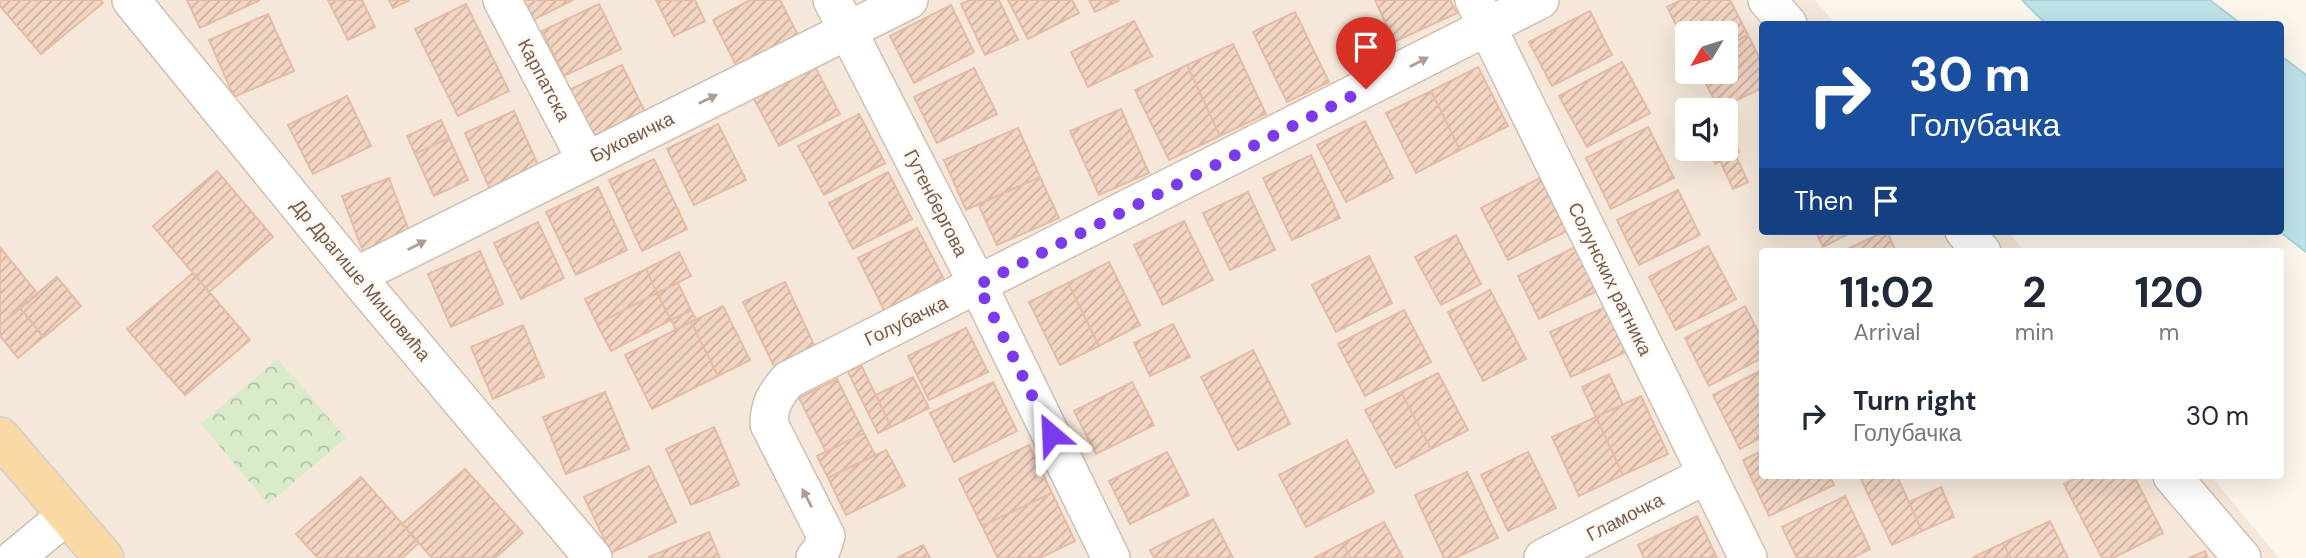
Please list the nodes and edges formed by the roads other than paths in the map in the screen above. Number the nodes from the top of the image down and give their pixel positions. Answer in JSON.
{"nodes":[{"id":1,"x":131,"y":0,"type":"edge"},
{"id":2,"x":502,"y":0,"type":"edge"},
{"id":3,"x":909,"y":0,"type":"edge"},
{"id":4,"x":1541,"y":0,"type":"edge"},
{"id":5,"x":1767,"y":0,"type":"edge"},
{"id":6,"x":1481,"y":14,"type":"edge"},
{"id":7,"x":839,"y":16,"type":"edge"},
{"id":8,"x":1785,"y":21,"type":"edge"},
{"id":9,"x":586,"y":160,"type":"junction"},
{"id":10,"x":356,"y":275,"type":"junction"},
{"id":11,"x":978,"y":285,"type":"junction"},
{"id":12,"x":0,"y":437,"type":"edge"},
{"id":13,"x":1706,"y":475,"type":"junction"},
{"id":14,"x":2175,"y":479,"type":"edge"},
{"id":15,"x":67,"y":515,"type":"junction"},
{"id":16,"x":15,"y":558,"type":"edge"},
{"id":17,"x":104,"y":558,"type":"edge"},
{"id":18,"x":593,"y":558,"type":"edge"},
{"id":19,"x":815,"y":558,"type":"edge"},
{"id":20,"x":1111,"y":558,"type":"edge"},
{"id":21,"x":1543,"y":558,"type":"edge"},
{"id":22,"x":1748,"y":558,"type":"edge"},
{"id":23,"x":2242,"y":558,"type":"edge"}],
"edges":[{"from":1,"to":10,"type":"street","name":"Др Драгише Мишовића"},
{"from":2,"to":9,"type":"street","name":"Карпатска"},
{"from":3,"to":7,"type":"street","name":"Буковичка"},
{"from":4,"to":6,"type":"street","name":"Голубачка"},
{"from":5,"to":8,"type":"street"},
{"from":11,"to":6,"type":"street","name":"Голубачка","one_way":true},
{"from":6,"to":13,"type":"street","name":"Солунских ратника"},
{"from":9,"to":7,"type":"street","name":"Буковичка","one_way":true},
{"from":7,"to":11,"type":"street","name":"Гутенбергова"},
{"from":10,"to":9,"type":"street","name":"Буковичка","one_way":true},
{"from":10,"to":18,"type":"street","name":"Др Драгише Мишовића"},
{"from":19,"to":11,"type":"street","name":"Голубачка","one_way":true},
{"from":11,"to":20,"type":"street","name":"Гутенбергова"},
{"from":12,"to":15,"type":"main road"},
{"from":13,"to":21,"type":"street","name":"Гламочка"},
{"from":13,"to":22,"type":"street","name":"Солунских ратника"},
{"from":14,"to":23,"type":"street"},
{"from":15,"to":16,"type":"street"},
{"from":15,"to":17,"type":"main road"}]}
